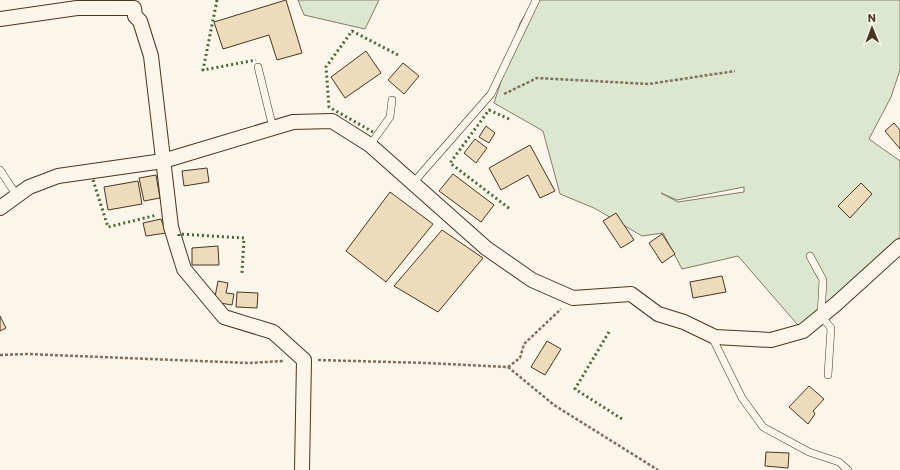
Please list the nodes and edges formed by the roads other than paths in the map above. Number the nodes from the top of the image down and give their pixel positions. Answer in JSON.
{"nodes":[{"id":1,"x":536,"y":0,"type":"edge"},
{"id":2,"x":0,"y":19,"type":"edge"},
{"id":3,"x":258,"y":67,"type":"dead end"},
{"id":4,"x":392,"y":100,"type":"dead end"},
{"id":5,"x":273,"y":128,"type":"junction"},
{"id":6,"x":370,"y":144,"type":"junction"},
{"id":7,"x":163,"y":161,"type":"junction"},
{"id":8,"x":0,"y":170,"type":"edge"},
{"id":9,"x":413,"y":183,"type":"junction"},
{"id":10,"x":17,"y":196,"type":"junction"},
{"id":11,"x":0,"y":208,"type":"edge"},
{"id":12,"x":900,"y":246,"type":"edge"},
{"id":13,"x":810,"y":256,"type":"dead end"},
{"id":14,"x":821,"y":316,"type":"junction"},
{"id":15,"x":710,"y":333,"type":"junction"},
{"id":16,"x":828,"y":375,"type":"dead end"},
{"id":17,"x":302,"y":470,"type":"edge"},
{"id":18,"x":848,"y":470,"type":"edge"}],
"edges":[{"from":1,"to":9,"type":"lane"},
{"from":2,"to":7,"type":"street"},
{"from":3,"to":5,"type":"lane"},
{"from":4,"to":6,"type":"lane"},
{"from":5,"to":6,"type":"street"},
{"from":5,"to":7,"type":"street"},
{"from":6,"to":9,"type":"street"},
{"from":7,"to":10,"type":"street"},
{"from":7,"to":17,"type":"street"},
{"from":8,"to":10,"type":"lane"},
{"from":9,"to":15,"type":"street"},
{"from":10,"to":11,"type":"street"},
{"from":12,"to":14,"type":"street"},
{"from":13,"to":14,"type":"lane"},
{"from":14,"to":15,"type":"street"},
{"from":14,"to":16,"type":"lane"},
{"from":15,"to":18,"type":"lane"}]}
